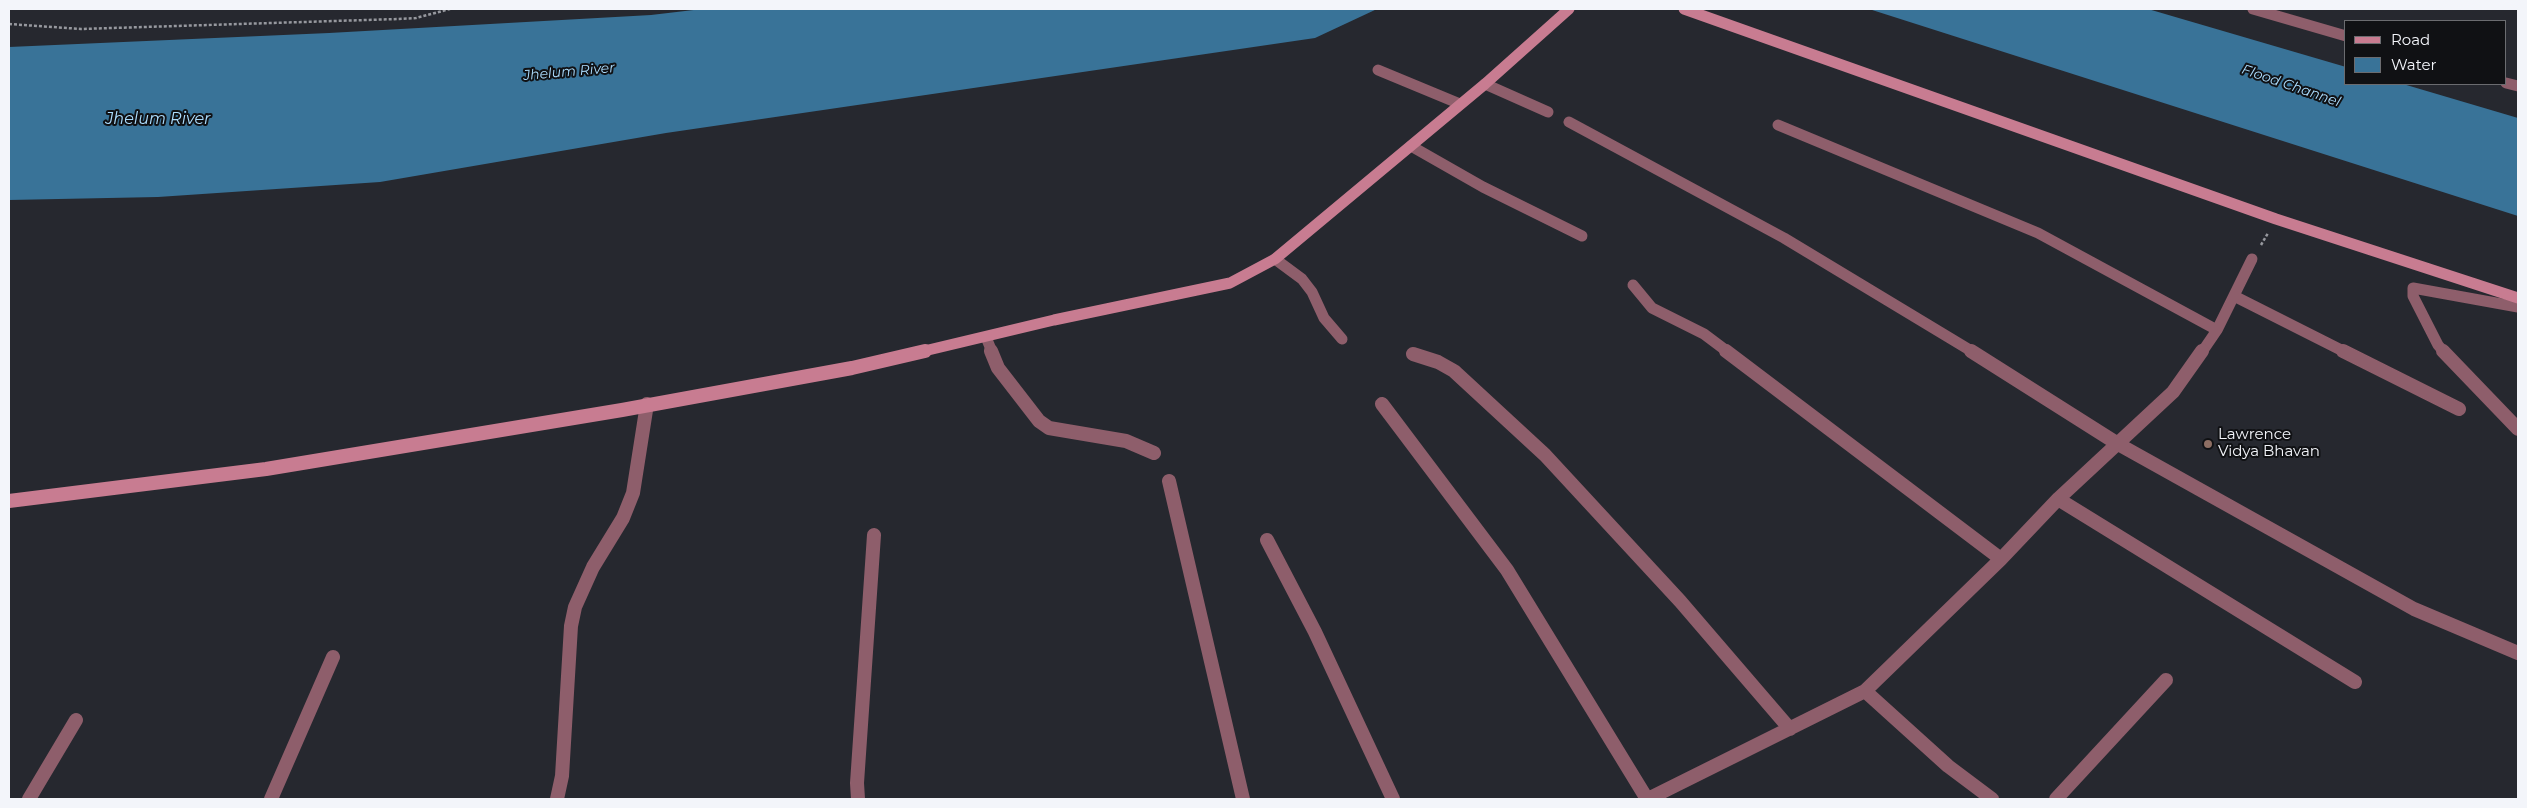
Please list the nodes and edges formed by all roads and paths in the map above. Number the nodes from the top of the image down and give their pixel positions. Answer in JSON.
{"nodes":[{"id":1,"x":450,"y":9,"type":"edge"},
{"id":2,"x":1569,"y":9,"type":"edge"},
{"id":3,"x":1684,"y":9,"type":"edge"},
{"id":4,"x":2253,"y":9,"type":"edge"},
{"id":5,"x":9,"y":24,"type":"edge"},
{"id":6,"x":2344,"y":35,"type":"edge"},
{"id":7,"x":1378,"y":70,"type":"dead end"},
{"id":8,"x":1485,"y":84,"type":"junction"},
{"id":9,"x":1460,"y":104,"type":"junction"},
{"id":10,"x":1548,"y":112,"type":"dead end"},
{"id":11,"x":1569,"y":122,"type":"dead end"},
{"id":12,"x":1778,"y":125,"type":"dead end"},
{"id":13,"x":1411,"y":146,"type":"junction"},
{"id":14,"x":2276,"y":219,"type":"junction"},
{"id":15,"x":1582,"y":236,"type":"dead end"},
{"id":16,"x":1275,"y":259,"type":"junction"},
{"id":17,"x":2252,"y":259,"type":"joint"},
{"id":18,"x":1633,"y":285,"type":"dead end"},
{"id":19,"x":2234,"y":296,"type":"junction"},
{"id":20,"x":2518,"y":298,"type":"edge"},
{"id":21,"x":2518,"y":307,"type":"edge"},
{"id":22,"x":2217,"y":330,"type":"junction"},
{"id":23,"x":986,"y":337,"type":"junction"},
{"id":24,"x":1342,"y":340,"type":"dead end"},
{"id":25,"x":1413,"y":354,"type":"dead end"},
{"id":26,"x":647,"y":404,"type":"junction"},
{"id":27,"x":1382,"y":404,"type":"dead end"},
{"id":28,"x":2459,"y":409,"type":"dead end"},
{"id":29,"x":2518,"y":429,"type":"edge"},
{"id":30,"x":2118,"y":444,"type":"junction"},
{"id":31,"x":1154,"y":453,"type":"dead end"},
{"id":32,"x":1169,"y":481,"type":"dead end"},
{"id":33,"x":2058,"y":499,"type":"junction"},
{"id":34,"x":9,"y":501,"type":"edge"},
{"id":35,"x":874,"y":535,"type":"dead end"},
{"id":36,"x":1268,"y":540,"type":"dead end"},
{"id":37,"x":2001,"y":559,"type":"junction"},
{"id":38,"x":2518,"y":653,"type":"edge"},
{"id":39,"x":333,"y":657,"type":"dead end"},
{"id":40,"x":2166,"y":680,"type":"dead end"},
{"id":41,"x":2355,"y":682,"type":"dead end"},
{"id":42,"x":1865,"y":691,"type":"junction"},
{"id":43,"x":76,"y":720,"type":"dead end"},
{"id":44,"x":1790,"y":729,"type":"junction"},
{"id":45,"x":29,"y":799,"type":"edge"},
{"id":46,"x":271,"y":799,"type":"edge"},
{"id":47,"x":557,"y":799,"type":"edge"},
{"id":48,"x":858,"y":799,"type":"edge"},
{"id":49,"x":1243,"y":799,"type":"edge"},
{"id":50,"x":1393,"y":799,"type":"edge"},
{"id":51,"x":1647,"y":799,"type":"edge"},
{"id":52,"x":1992,"y":799,"type":"edge"},
{"id":53,"x":2056,"y":799,"type":"edge"}],
"edges":[{"from":1,"to":5,"type":"path"},
{"from":2,"to":8,"type":"main road"},
{"from":3,"to":14,"type":"main road"},
{"from":4,"to":6,"type":"street"},
{"from":7,"to":9,"type":"street"},
{"from":8,"to":9,"type":"main road"},
{"from":8,"to":10,"type":"street"},
{"from":9,"to":13,"type":"main road"},
{"from":11,"to":30,"type":"street"},
{"from":12,"to":22,"type":"street"},
{"from":13,"to":15,"type":"street"},
{"from":13,"to":16,"type":"main road"},
{"from":14,"to":17,"type":"path"},
{"from":14,"to":20,"type":"main road"},
{"from":16,"to":23,"type":"main road"},
{"from":16,"to":24,"type":"street"},
{"from":17,"to":19,"type":"street"},
{"from":18,"to":37,"type":"street"},
{"from":19,"to":22,"type":"street"},
{"from":19,"to":28,"type":"street"},
{"from":21,"to":29,"type":"street"},
{"from":22,"to":30,"type":"street"},
{"from":23,"to":26,"type":"main road"},
{"from":23,"to":31,"type":"street"},
{"from":25,"to":44,"type":"street"},
{"from":26,"to":34,"type":"main road"},
{"from":26,"to":47,"type":"street"},
{"from":27,"to":51,"type":"street"},
{"from":30,"to":33,"type":"street"},
{"from":30,"to":38,"type":"street"},
{"from":32,"to":49,"type":"street"},
{"from":33,"to":37,"type":"street"},
{"from":33,"to":41,"type":"street"},
{"from":35,"to":48,"type":"street"},
{"from":36,"to":50,"type":"street"},
{"from":37,"to":42,"type":"street"},
{"from":39,"to":46,"type":"street"},
{"from":40,"to":53,"type":"street"},
{"from":42,"to":44,"type":"street"},
{"from":42,"to":52,"type":"street"},
{"from":43,"to":45,"type":"street"},
{"from":44,"to":51,"type":"street"}]}
